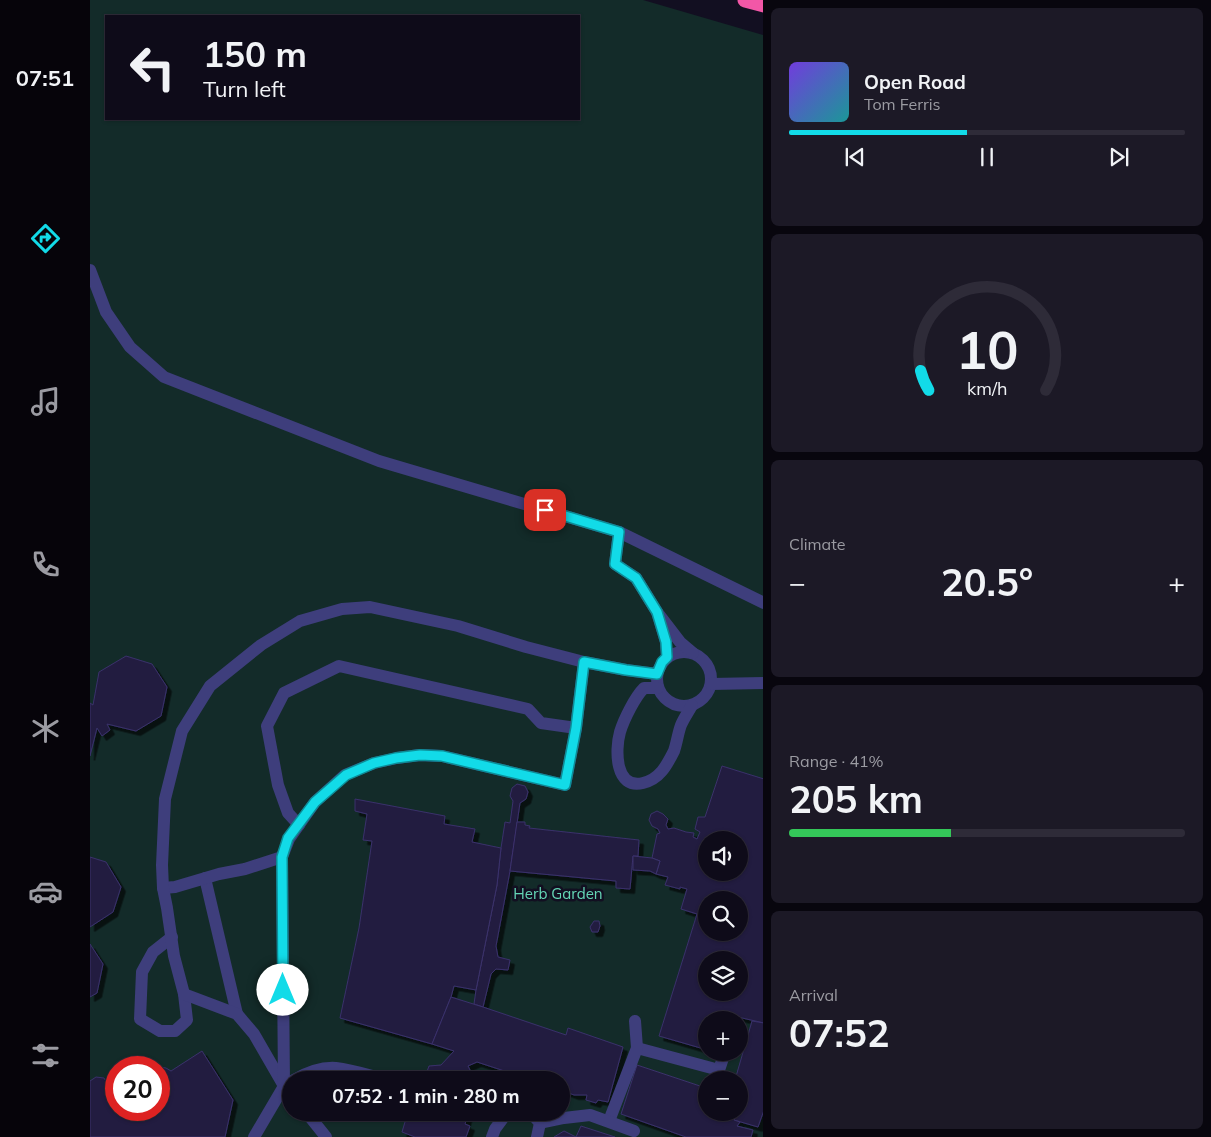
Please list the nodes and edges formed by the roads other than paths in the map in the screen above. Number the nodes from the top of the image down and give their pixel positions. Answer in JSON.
{"nodes":[{"id":1,"x":745,"y":0,"type":"edge"},
{"id":2,"x":763,"y":5,"type":"edge"},
{"id":3,"x":90,"y":270,"type":"edge"},
{"id":4,"x":619,"y":532,"type":"junction"},
{"id":5,"x":763,"y":603,"type":"edge"},
{"id":6,"x":657,"y":612,"type":"junction"},
{"id":7,"x":693,"y":653,"type":"junction"},
{"id":8,"x":667,"y":657,"type":"junction"},
{"id":9,"x":584,"y":662,"type":"junction"},
{"id":10,"x":657,"y":674,"type":"junction"},
{"id":11,"x":763,"y":683,"type":"edge"},
{"id":12,"x":711,"y":684,"type":"junction"},
{"id":13,"x":658,"y":688,"type":"junction"},
{"id":14,"x":692,"y":705,"type":"junction"},
{"id":15,"x":576,"y":728,"type":"junction"},
{"id":16,"x":298,"y":825,"type":"junction"},
{"id":17,"x":282,"y":857,"type":"junction"},
{"id":18,"x":206,"y":878,"type":"junction"},
{"id":19,"x":163,"y":888,"type":"junction"},
{"id":20,"x":172,"y":937,"type":"junction"},
{"id":21,"x":184,"y":994,"type":"junction"},
{"id":22,"x":237,"y":1014,"type":"junction"},
{"id":23,"x":635,"y":1021,"type":"dead end"},
{"id":24,"x":636,"y":1048,"type":"junction"},
{"id":25,"x":722,"y":1061,"type":"edge"},
{"id":26,"x":290,"y":1071,"type":"edge"},
{"id":27,"x":316,"y":1071,"type":"edge"},
{"id":28,"x":348,"y":1071,"type":"edge"},
{"id":29,"x":282,"y":1074,"type":"edge"},
{"id":30,"x":282,"y":1097,"type":"edge"},
{"id":31,"x":313,"y":1121,"type":"edge"},
{"id":32,"x":500,"y":1121,"type":"edge"},
{"id":33,"x":609,"y":1121,"type":"junction"},
{"id":34,"x":540,"y":1123,"type":"joint"},
{"id":35,"x":634,"y":1131,"type":"dead end"},
{"id":36,"x":254,"y":1137,"type":"edge"},
{"id":37,"x":326,"y":1137,"type":"edge"},
{"id":38,"x":492,"y":1137,"type":"edge"},
{"id":39,"x":537,"y":1137,"type":"edge"}],
"edges":[{"from":1,"to":2,"type":"highway"},
{"from":3,"to":4,"type":"lane"},
{"from":4,"to":5,"type":"lane"},
{"from":4,"to":6,"type":"lane"},
{"from":6,"to":7,"type":"lane"},
{"from":6,"to":8,"type":"lane"},
{"from":7,"to":8,"type":"lane"},
{"from":7,"to":12,"type":"lane"},
{"from":8,"to":10,"type":"lane"},
{"from":9,"to":10,"type":"lane"},
{"from":9,"to":15,"type":"lane"},
{"from":9,"to":19,"type":"lane"},
{"from":10,"to":13,"type":"lane"},
{"from":11,"to":12,"type":"lane"},
{"from":12,"to":14,"type":"lane"},
{"from":13,"to":14,"type":"lane"},
{"from":13,"to":14,"type":"lane"},
{"from":15,"to":16,"type":"lane"},
{"from":15,"to":16,"type":"lane"},
{"from":16,"to":17,"type":"lane"},
{"from":17,"to":18,"type":"lane"},
{"from":17,"to":26,"type":"lane"},
{"from":18,"to":19,"type":"lane"},
{"from":18,"to":22,"type":"lane"},
{"from":19,"to":20,"type":"lane"},
{"from":20,"to":21,"type":"lane"},
{"from":20,"to":21,"type":"lane"},
{"from":21,"to":22,"type":"lane"},
{"from":22,"to":29,"type":"lane"},
{"from":23,"to":24,"type":"lane"},
{"from":24,"to":25,"type":"lane"},
{"from":24,"to":33,"type":"lane"},
{"from":27,"to":28,"type":"lane"},
{"from":30,"to":36,"type":"lane"},
{"from":31,"to":37,"type":"lane"},
{"from":32,"to":38,"type":"lane"},
{"from":33,"to":34,"type":"lane"},
{"from":33,"to":35,"type":"lane"},
{"from":34,"to":39,"type":"lane"}]}
